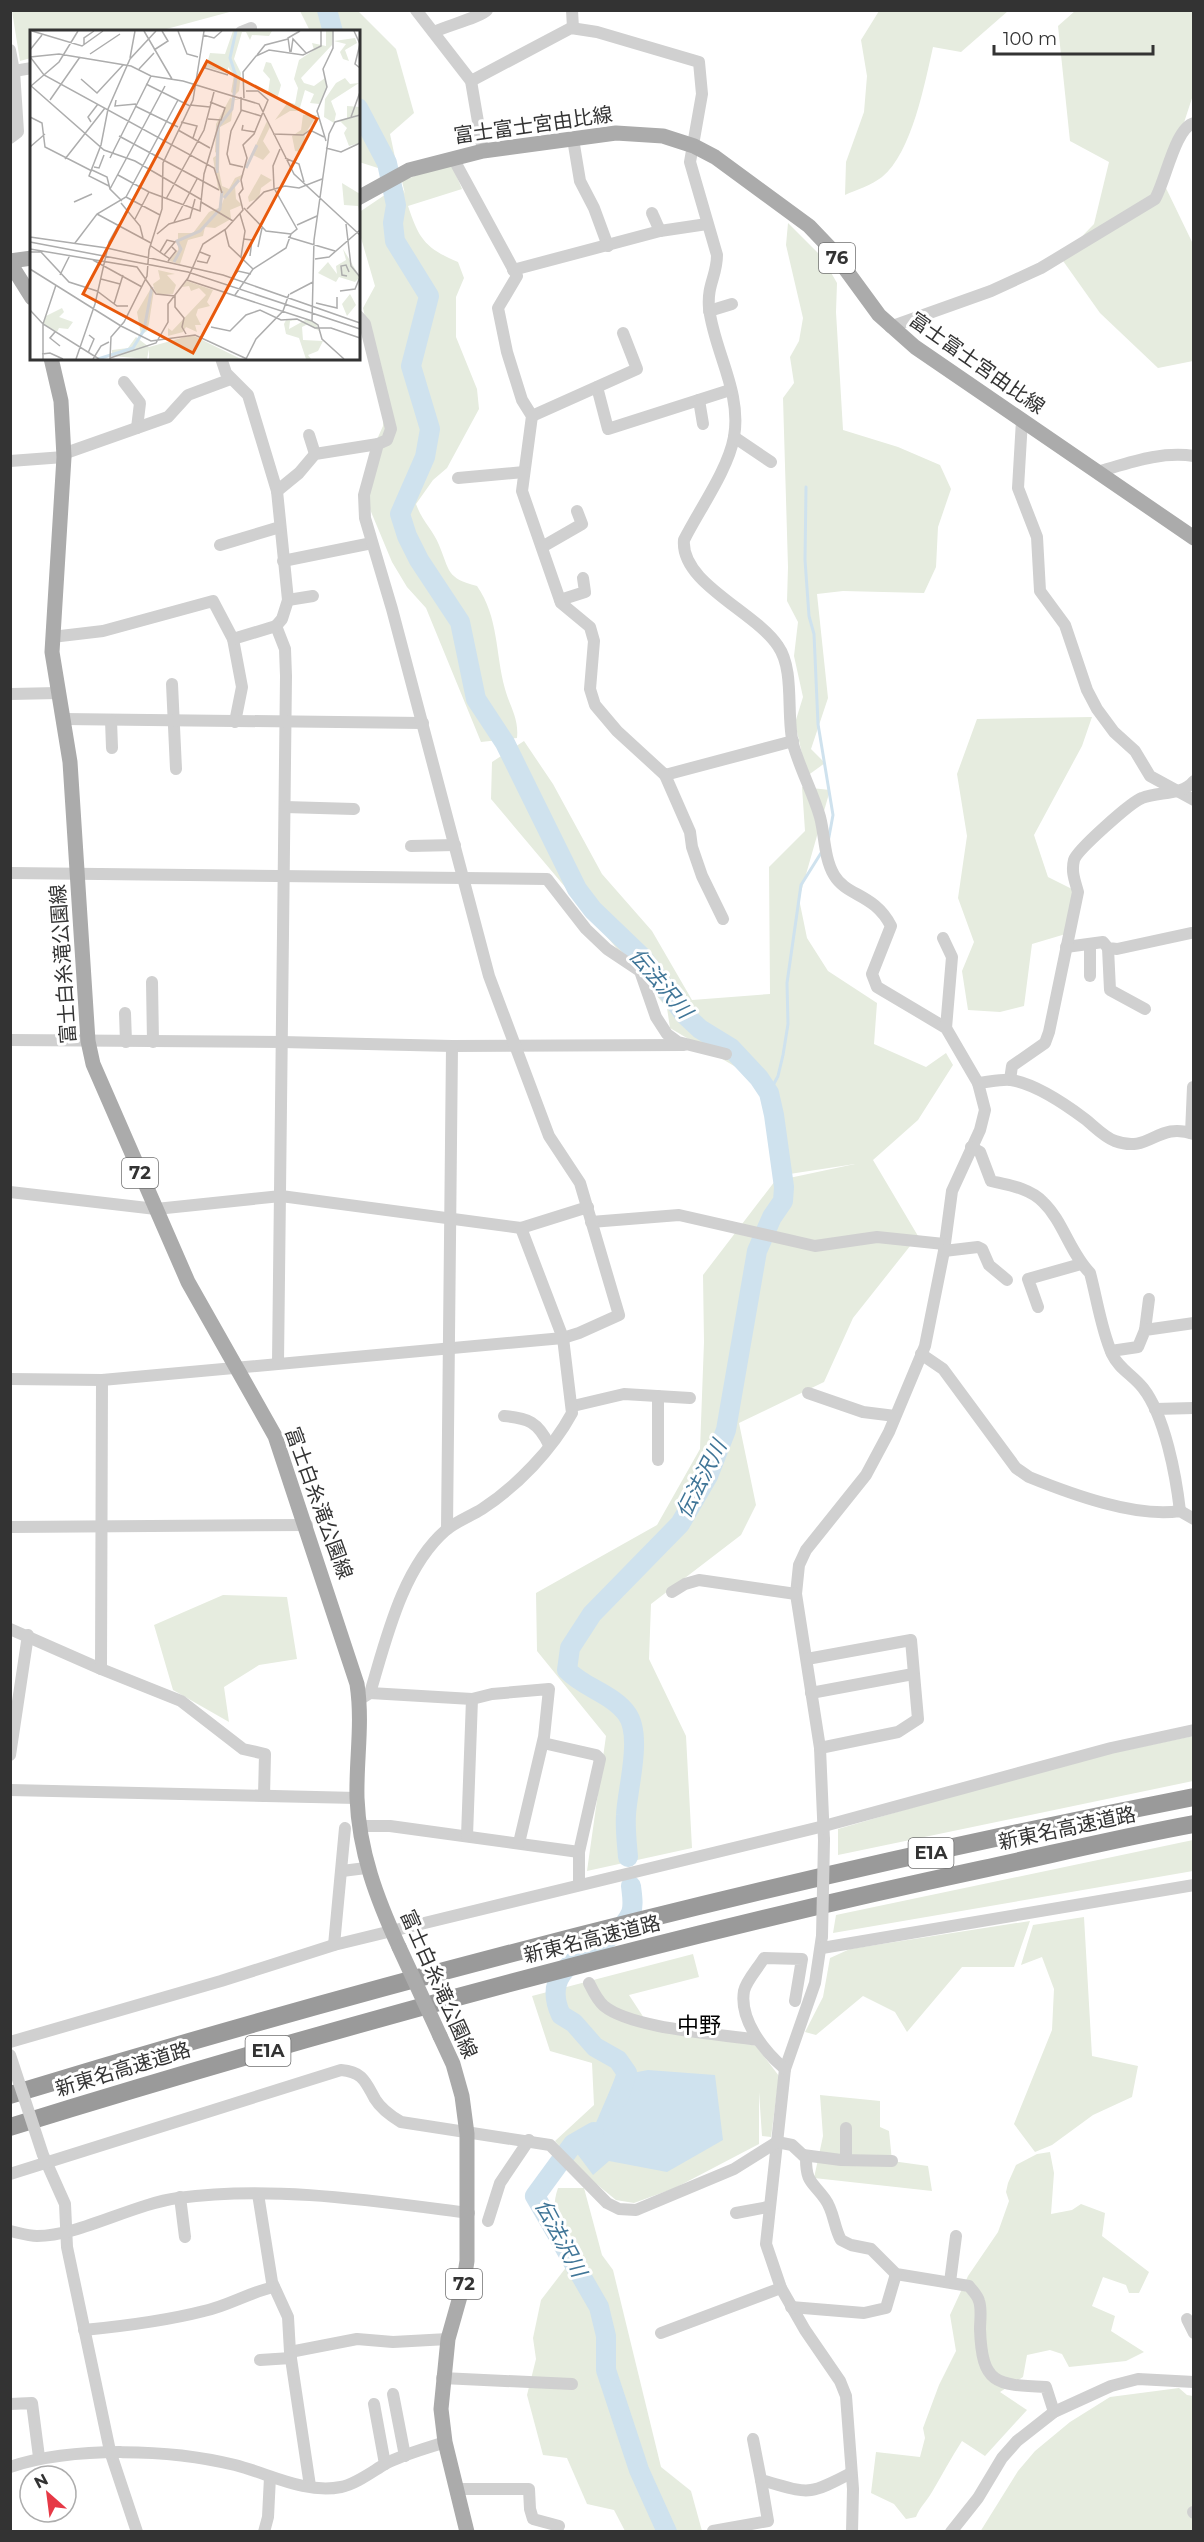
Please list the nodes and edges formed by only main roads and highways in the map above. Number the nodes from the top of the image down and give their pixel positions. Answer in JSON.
{"nodes":[{"id":1,"x":362,"y":196,"type":"edge"},
{"id":2,"x":30,"y":258,"type":"edge"},
{"id":3,"x":10,"y":262,"type":"edge"},
{"id":4,"x":30,"y":295,"type":"edge"},
{"id":5,"x":51,"y":360,"type":"edge"},
{"id":6,"x":1194,"y":538,"type":"edge"},
{"id":7,"x":1194,"y":1797,"type":"edge"},
{"id":8,"x":1194,"y":1824,"type":"edge"},
{"id":9,"x":10,"y":2095,"type":"edge"},
{"id":10,"x":10,"y":2127,"type":"edge"},
{"id":11,"x":467,"y":2532,"type":"edge"}],
"edges":[{"from":1,"to":6,"type":"main road","name":"富士富士宮由比線","number":"76"},
{"from":2,"to":3,"type":"main road"},
{"from":3,"to":4,"type":"main road"},
{"from":5,"to":11,"type":"main road","name":"富士白糸滝公園線","number":"72","bridge":true},
{"from":7,"to":9,"type":"highway","name":"新東名高速道路","number":"E1A"},
{"from":8,"to":10,"type":"highway","name":"新東名高速道路","number":"E1A"}]}
